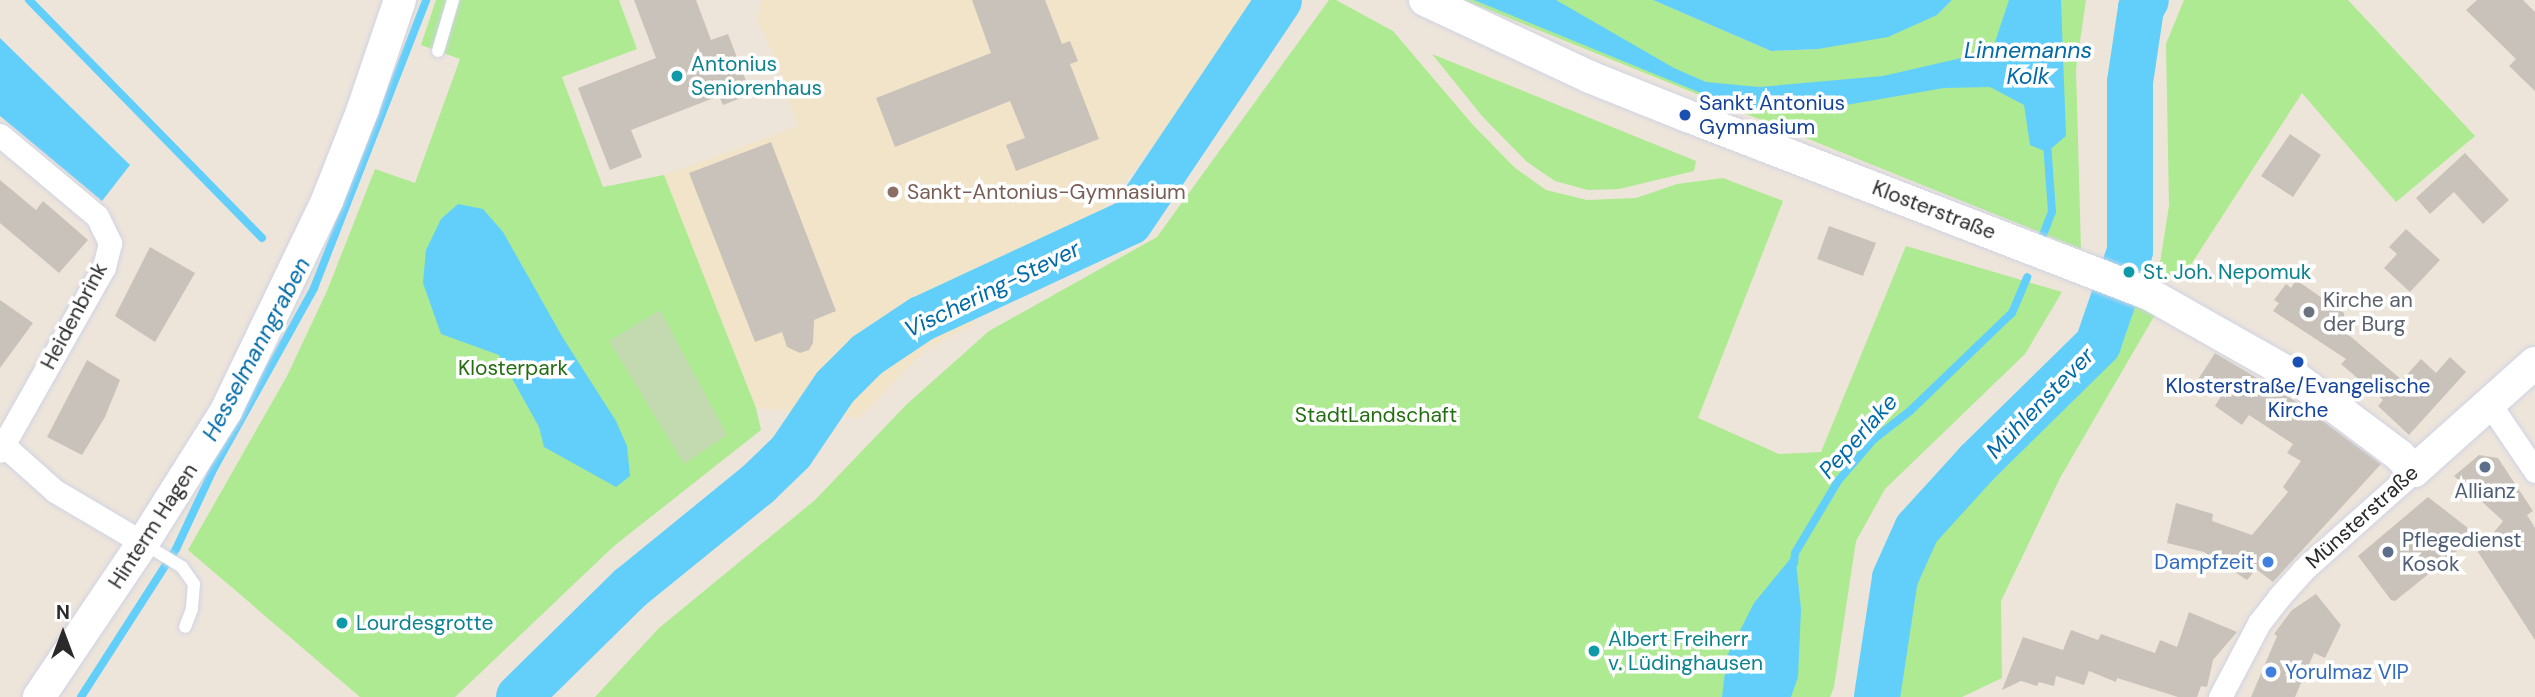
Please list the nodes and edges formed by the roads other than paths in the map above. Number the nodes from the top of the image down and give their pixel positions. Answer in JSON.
{"nodes":[{"id":1,"x":400,"y":0,"type":"edge"},
{"id":2,"x":453,"y":0,"type":"edge"},
{"id":3,"x":1425,"y":0,"type":"edge"},
{"id":4,"x":438,"y":51,"type":"dead end"},
{"id":5,"x":0,"y":135,"type":"edge"},
{"id":6,"x":2535,"y":363,"type":"edge"},
{"id":7,"x":2489,"y":403,"type":"junction"},
{"id":8,"x":1,"y":446,"type":"edge"},
{"id":9,"x":2414,"y":471,"type":"junction"},
{"id":10,"x":2535,"y":471,"type":"edge"},
{"id":11,"x":151,"y":548,"type":"junction"},
{"id":12,"x":185,"y":627,"type":"dead end"},
{"id":13,"x":39,"y":697,"type":"edge"},
{"id":14,"x":2220,"y":697,"type":"edge"}],
"edges":[{"from":1,"to":11,"type":"street","name":"Hinterm Hagen"},
{"from":2,"to":4,"type":"lane"},
{"from":3,"to":9,"type":"street","name":"Klosterstraße"},
{"from":5,"to":8,"type":"street","name":"Heidenbrink"},
{"from":6,"to":7,"type":"street","name":"Münsterstraße"},
{"from":7,"to":9,"type":"street","name":"Münsterstraße"},
{"from":7,"to":10,"type":"street"},
{"from":8,"to":11,"type":"street"},
{"from":9,"to":14,"type":"street","name":"Münsterstraße"},
{"from":11,"to":12,"type":"lane"},
{"from":11,"to":13,"type":"street","name":"Hinterm Hagen"}]}
